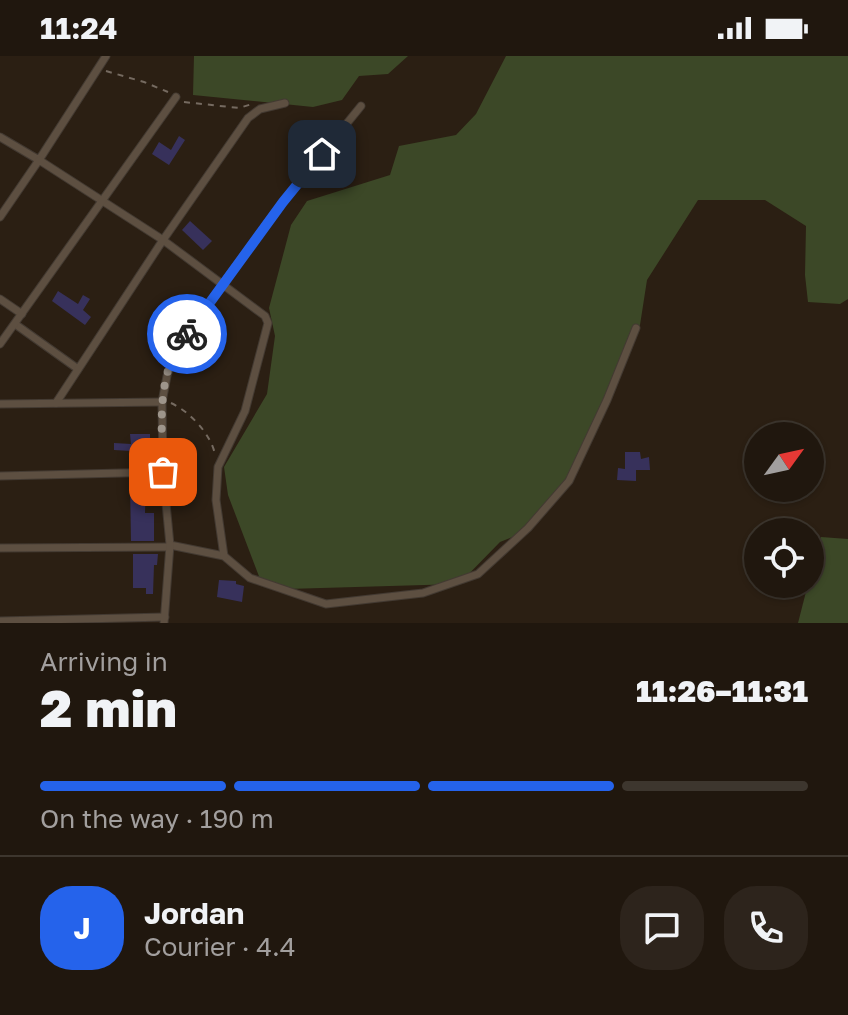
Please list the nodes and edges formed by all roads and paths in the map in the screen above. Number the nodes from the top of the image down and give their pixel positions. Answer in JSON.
{"nodes":[{"id":1,"x":106,"y":56,"type":"edge"},
{"id":2,"x":98,"y":69,"type":"junction"},
{"id":3,"x":176,"y":97,"type":"junction"},
{"id":4,"x":257,"y":103,"type":"dead end"},
{"id":5,"x":285,"y":103,"type":"dead end"},
{"id":6,"x":361,"y":106,"type":"dead end"},
{"id":7,"x":0,"y":137,"type":"edge"},
{"id":8,"x":39,"y":160,"type":"junction"},
{"id":9,"x":103,"y":201,"type":"junction"},
{"id":10,"x":0,"y":217,"type":"edge"},
{"id":11,"x":163,"y":240,"type":"junction"},
{"id":12,"x":223,"y":284,"type":"junction"},
{"id":13,"x":0,"y":299,"type":"edge"},
{"id":14,"x":22,"y":314,"type":"junction"},
{"id":15,"x":15,"y":324,"type":"junction"},
{"id":16,"x":636,"y":328,"type":"dead end"},
{"id":17,"x":0,"y":344,"type":"edge"},
{"id":18,"x":78,"y":369,"type":"junction"},
{"id":19,"x":162,"y":402,"type":"junction"},
{"id":20,"x":56,"y":403,"type":"junction"},
{"id":21,"x":0,"y":404,"type":"edge"},
{"id":22,"x":218,"y":467,"type":"junction"},
{"id":23,"x":163,"y":472,"type":"junction"},
{"id":24,"x":0,"y":476,"type":"edge"},
{"id":25,"x":170,"y":546,"type":"junction"},
{"id":26,"x":0,"y":548,"type":"edge"},
{"id":27,"x":224,"y":556,"type":"junction"},
{"id":28,"x":165,"y":620,"type":"edge"},
{"id":29,"x":0,"y":621,"type":"edge"}],
"edges":[{"from":1,"to":2,"type":"street"},
{"from":2,"to":3,"type":"path"},
{"from":2,"to":8,"type":"street"},
{"from":3,"to":4,"type":"path"},
{"from":3,"to":9,"type":"street"},
{"from":5,"to":11,"type":"street"},
{"from":6,"to":12,"type":"street"},
{"from":7,"to":8,"type":"street"},
{"from":8,"to":9,"type":"street"},
{"from":8,"to":10,"type":"street"},
{"from":9,"to":11,"type":"street"},
{"from":9,"to":14,"type":"street"},
{"from":11,"to":12,"type":"street"},
{"from":11,"to":18,"type":"street"},
{"from":12,"to":19,"type":"street"},
{"from":12,"to":22,"type":"street"},
{"from":13,"to":14,"type":"street"},
{"from":14,"to":15,"type":"street"},
{"from":15,"to":17,"type":"street"},
{"from":15,"to":18,"type":"street"},
{"from":16,"to":27,"type":"street"},
{"from":18,"to":20,"type":"street"},
{"from":19,"to":20,"type":"street"},
{"from":19,"to":22,"type":"path"},
{"from":19,"to":23,"type":"street"},
{"from":20,"to":21,"type":"street"},
{"from":22,"to":27,"type":"street"},
{"from":23,"to":24,"type":"street"},
{"from":23,"to":25,"type":"street"},
{"from":25,"to":26,"type":"street"},
{"from":25,"to":27,"type":"street"},
{"from":25,"to":28,"type":"street"},
{"from":28,"to":29,"type":"street"}]}
